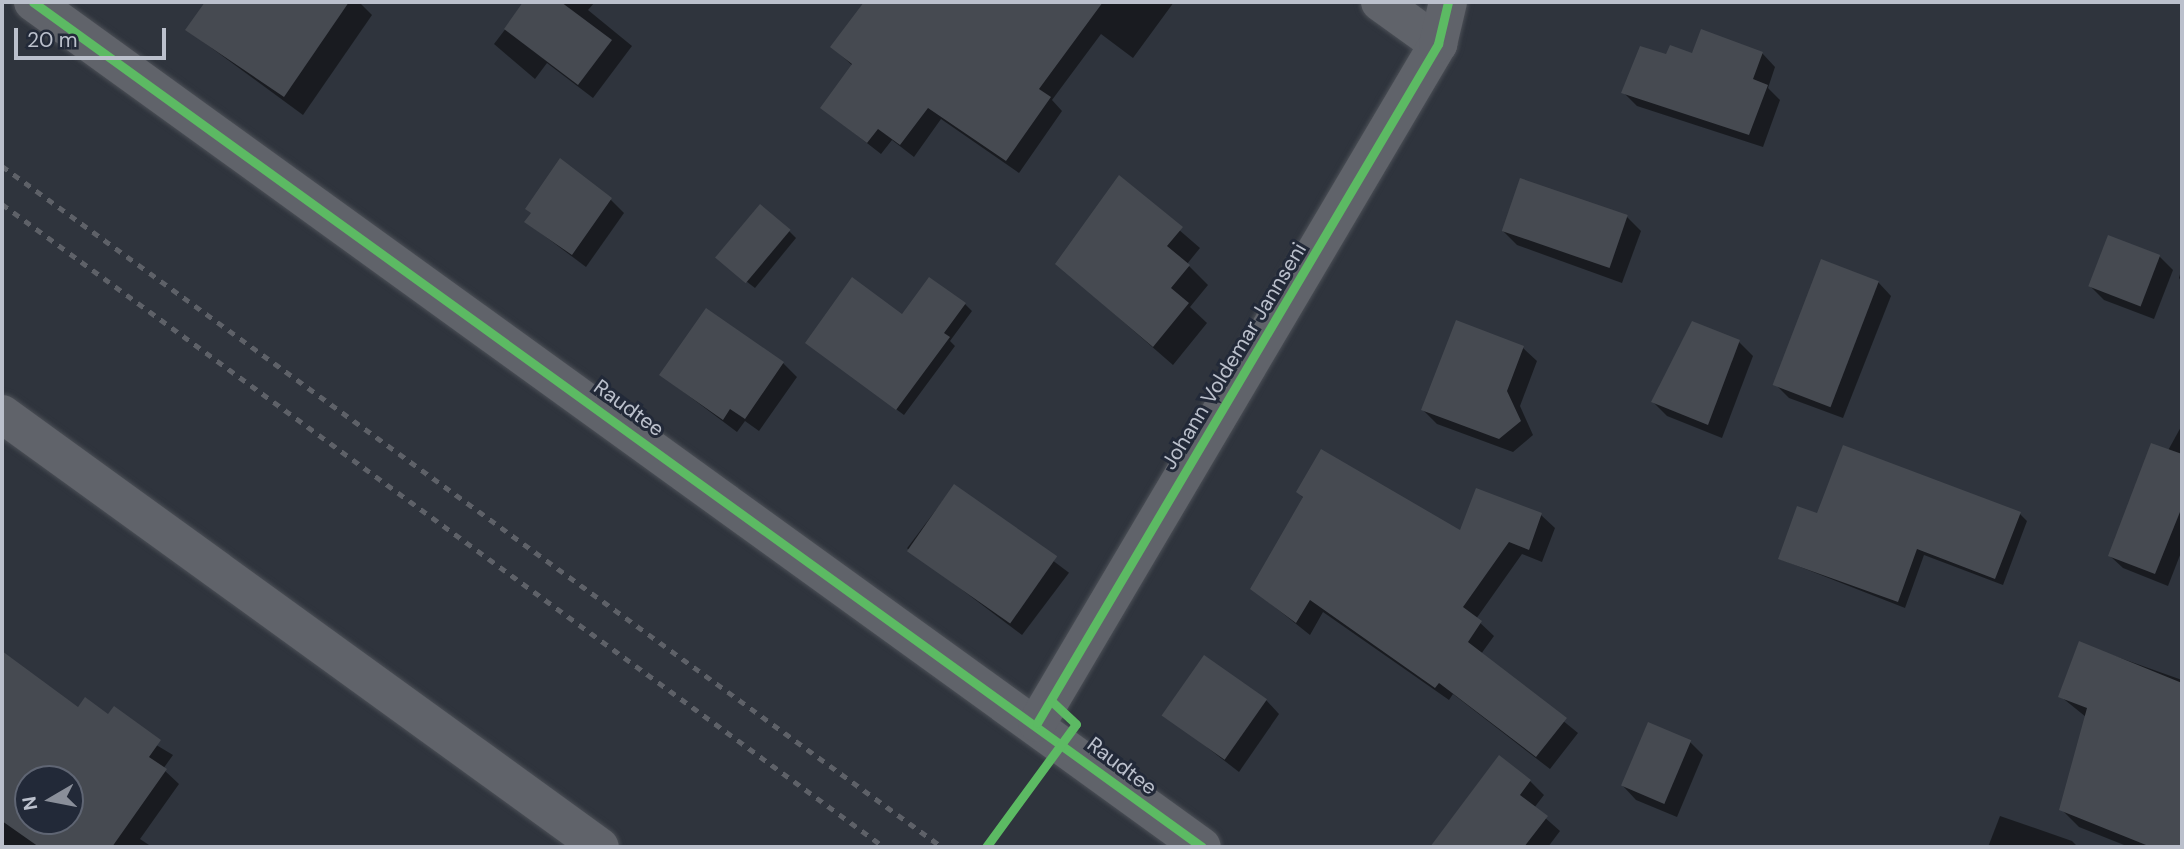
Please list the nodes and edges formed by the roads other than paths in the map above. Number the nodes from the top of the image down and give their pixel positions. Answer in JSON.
{"nodes":[{"id":1,"x":33,"y":2,"type":"edge"},
{"id":2,"x":1380,"y":2,"type":"edge"},
{"id":3,"x":1448,"y":2,"type":"edge"},
{"id":4,"x":1438,"y":44,"type":"junction"},
{"id":5,"x":2,"y":414,"type":"edge"},
{"id":6,"x":1037,"y":723,"type":"junction"},
{"id":7,"x":600,"y":847,"type":"edge"},
{"id":8,"x":1202,"y":847,"type":"edge"}],
"edges":[{"from":1,"to":6,"type":"street","name":"Raudtee"},
{"from":2,"to":4,"type":"street"},
{"from":3,"to":4,"type":"street","name":"Johann Voldemar Jannseni"},
{"from":4,"to":6,"type":"street","name":"Johann Voldemar Jannseni"},
{"from":5,"to":7,"type":"street"},
{"from":6,"to":8,"type":"street","name":"Raudtee"}]}
